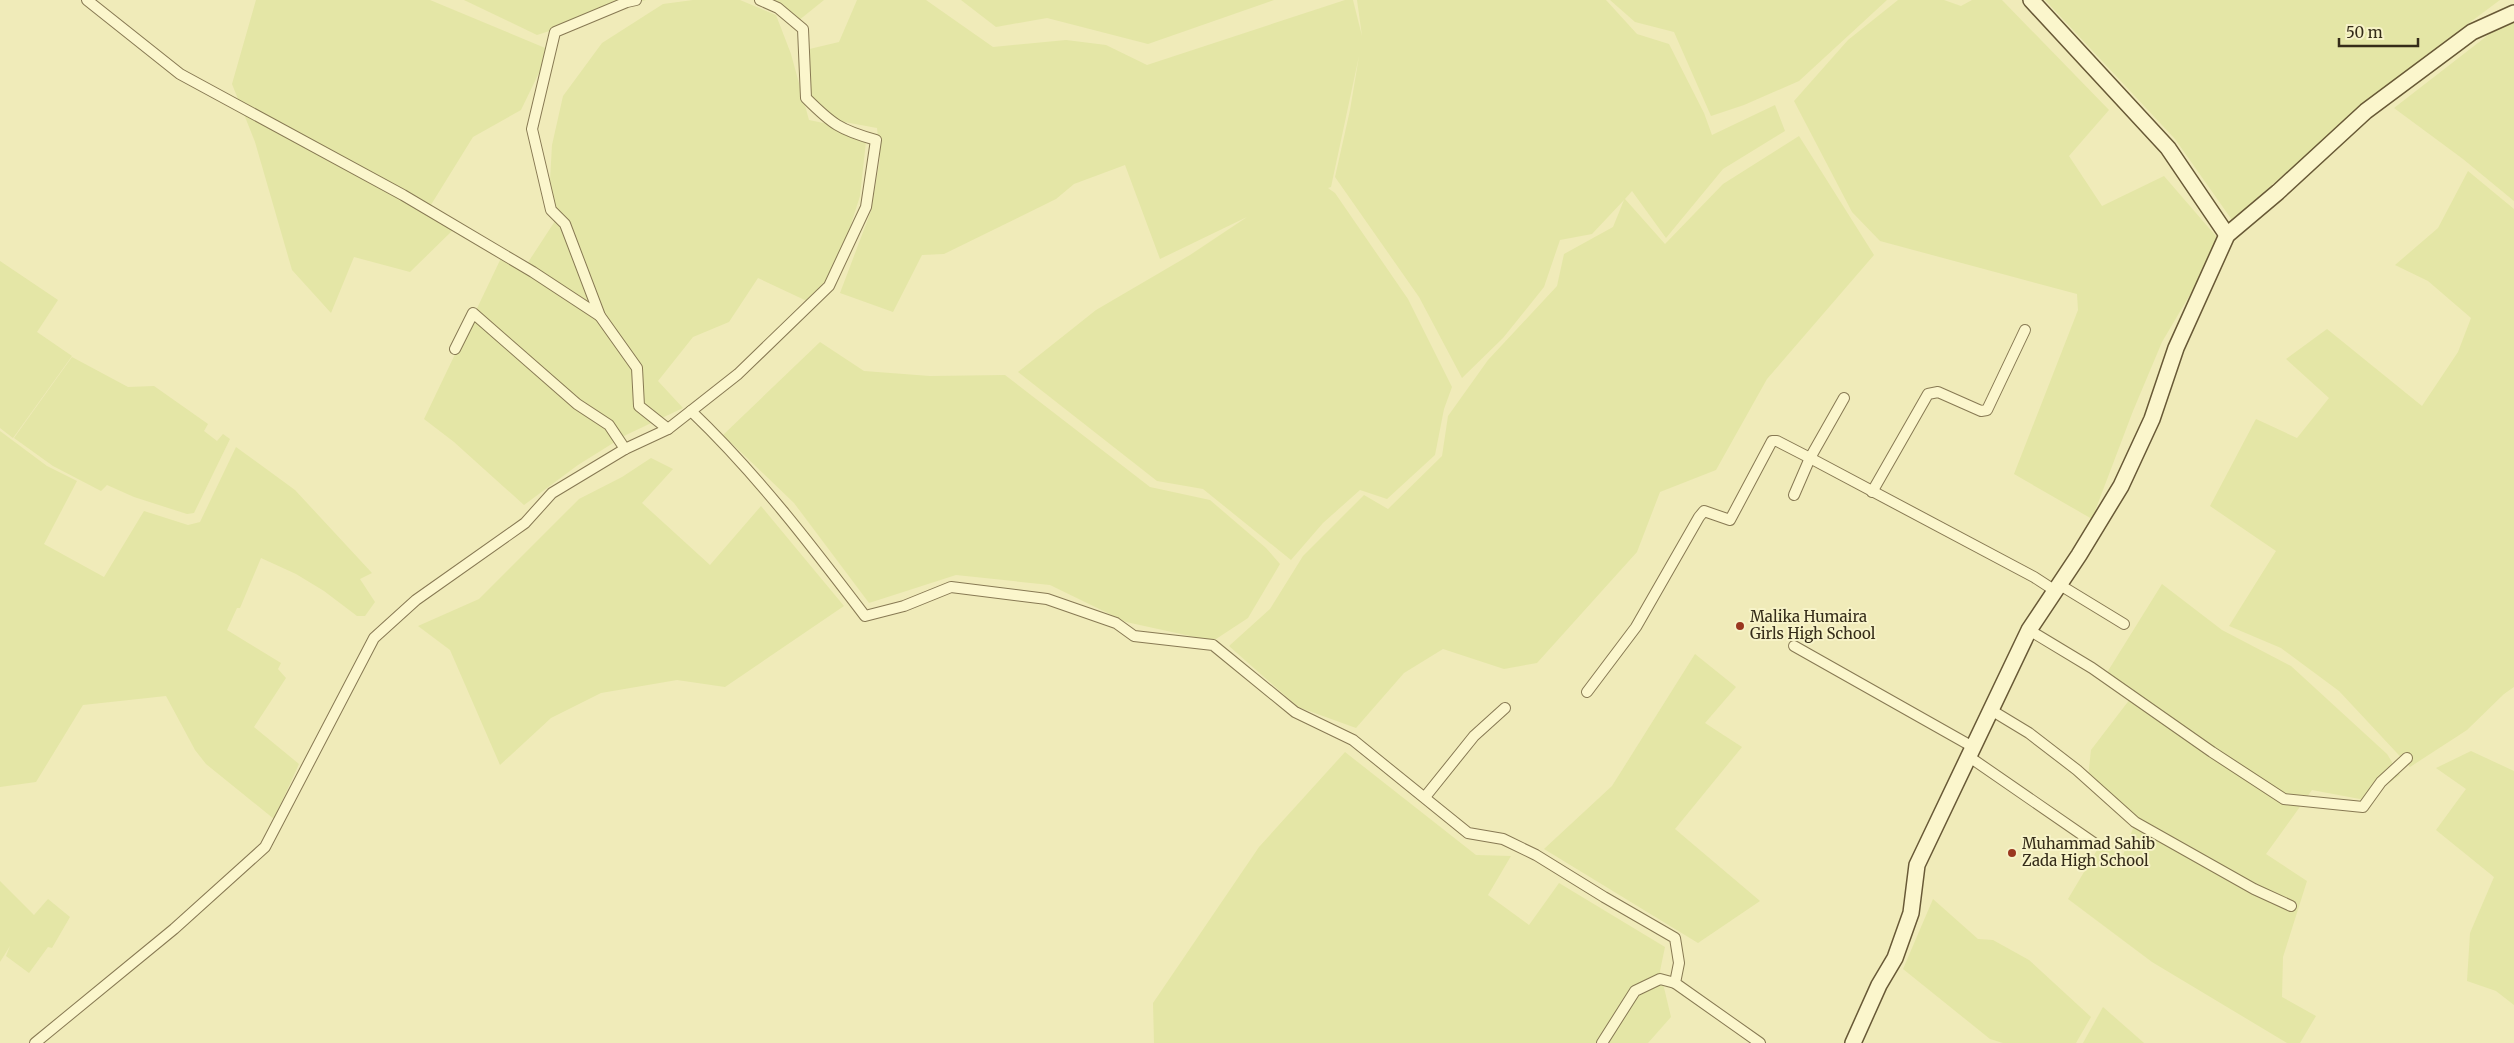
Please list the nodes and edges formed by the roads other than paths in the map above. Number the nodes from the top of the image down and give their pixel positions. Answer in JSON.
{"nodes":[{"id":1,"x":87,"y":0,"type":"edge"},
{"id":2,"x":636,"y":0,"type":"edge"},
{"id":3,"x":760,"y":0,"type":"edge"},
{"id":4,"x":2031,"y":0,"type":"edge"},
{"id":5,"x":2514,"y":13,"type":"edge"},
{"id":6,"x":2227,"y":235,"type":"junction"},
{"id":7,"x":600,"y":316,"type":"junction"},
{"id":8,"x":2026,"y":330,"type":"dead end"},
{"id":9,"x":455,"y":349,"type":"dead end"},
{"id":10,"x":1844,"y":398,"type":"dead end"},
{"id":11,"x":691,"y":411,"type":"junction"},
{"id":12,"x":668,"y":429,"type":"junction"},
{"id":13,"x":626,"y":448,"type":"junction"},
{"id":14,"x":1810,"y":458,"type":"junction"},
{"id":15,"x":1872,"y":492,"type":"junction"},
{"id":16,"x":1794,"y":495,"type":"dead end"},
{"id":17,"x":2057,"y":588,"type":"junction"},
{"id":18,"x":2124,"y":624,"type":"dead end"},
{"id":19,"x":2029,"y":630,"type":"junction"},
{"id":20,"x":1794,"y":646,"type":"dead end"},
{"id":21,"x":1587,"y":692,"type":"dead end"},
{"id":22,"x":1505,"y":708,"type":"dead end"},
{"id":23,"x":1991,"y":710,"type":"junction"},
{"id":24,"x":1971,"y":752,"type":"junction"},
{"id":25,"x":2407,"y":758,"type":"dead end"},
{"id":26,"x":1425,"y":797,"type":"junction"},
{"id":27,"x":2094,"y":843,"type":"dead end"},
{"id":28,"x":2291,"y":906,"type":"dead end"},
{"id":29,"x":1675,"y":983,"type":"junction"},
{"id":30,"x":35,"y":1043,"type":"edge"},
{"id":31,"x":1602,"y":1043,"type":"edge"},
{"id":32,"x":1760,"y":1043,"type":"edge"},
{"id":33,"x":1853,"y":1043,"type":"edge"}],
"edges":[{"from":1,"to":7,"type":"street"},
{"from":2,"to":7,"type":"street"},
{"from":3,"to":11,"type":"street"},
{"from":4,"to":6,"type":"street"},
{"from":5,"to":6,"type":"street"},
{"from":6,"to":17,"type":"street"},
{"from":7,"to":12,"type":"street"},
{"from":8,"to":15,"type":"street"},
{"from":9,"to":13,"type":"street"},
{"from":10,"to":14,"type":"street"},
{"from":11,"to":12,"type":"street"},
{"from":11,"to":26,"type":"street"},
{"from":12,"to":13,"type":"street"},
{"from":13,"to":30,"type":"street"},
{"from":14,"to":15,"type":"street"},
{"from":14,"to":16,"type":"street"},
{"from":14,"to":21,"type":"street"},
{"from":15,"to":17,"type":"street"},
{"from":17,"to":18,"type":"street"},
{"from":17,"to":19,"type":"street"},
{"from":19,"to":23,"type":"street"},
{"from":19,"to":25,"type":"street"},
{"from":20,"to":24,"type":"street"},
{"from":22,"to":26,"type":"street"},
{"from":23,"to":24,"type":"street"},
{"from":23,"to":28,"type":"street"},
{"from":24,"to":27,"type":"street"},
{"from":24,"to":33,"type":"street"},
{"from":26,"to":29,"type":"street"},
{"from":29,"to":31,"type":"street"},
{"from":29,"to":32,"type":"street"}]}
